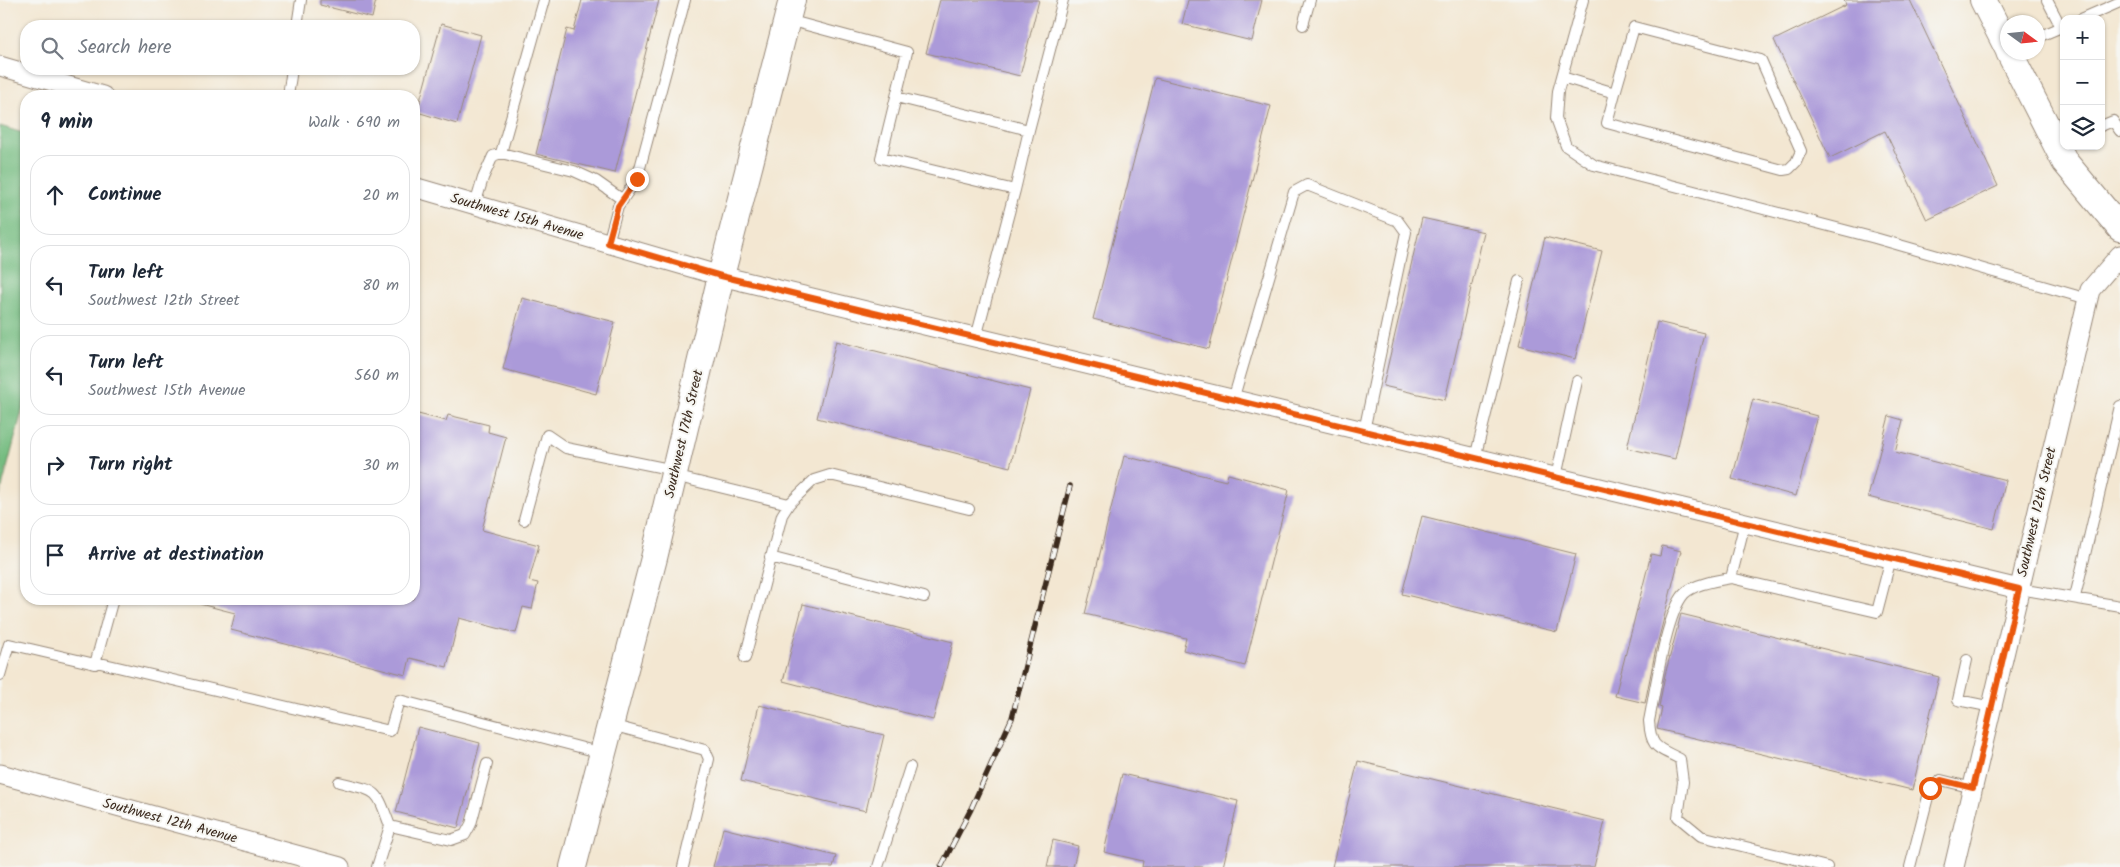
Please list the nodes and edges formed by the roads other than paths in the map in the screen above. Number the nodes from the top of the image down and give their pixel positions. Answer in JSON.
{"nodes":[{"id":1,"x":301,"y":0,"type":"edge"},
{"id":2,"x":544,"y":0,"type":"edge"},
{"id":3,"x":685,"y":0,"type":"edge"},
{"id":4,"x":1063,"y":0,"type":"edge"},
{"id":5,"x":1310,"y":0,"type":"edge"},
{"id":6,"x":1583,"y":0,"type":"edge"},
{"id":7,"x":1983,"y":0,"type":"edge"},
{"id":8,"x":2047,"y":0,"type":"edge"},
{"id":9,"x":2120,"y":2,"type":"edge"},
{"id":10,"x":790,"y":10,"type":"edge"},
{"id":11,"x":2090,"y":15,"type":"edge"},
{"id":12,"x":298,"y":20,"type":"edge"},
{"id":13,"x":2060,"y":23,"type":"edge"},
{"id":14,"x":1303,"y":25,"type":"dead end"},
{"id":15,"x":2060,"y":28,"type":"edge"},
{"id":16,"x":2000,"y":33,"type":"edge"},
{"id":17,"x":2045,"y":34,"type":"edge"},
{"id":18,"x":2013,"y":60,"type":"edge"},
{"id":19,"x":0,"y":66,"type":"edge"},
{"id":20,"x":20,"y":72,"type":"edge"},
{"id":21,"x":31,"y":75,"type":"edge"},
{"id":22,"x":291,"y":75,"type":"edge"},
{"id":23,"x":1562,"y":77,"type":"junction"},
{"id":24,"x":82,"y":90,"type":"edge"},
{"id":25,"x":289,"y":90,"type":"edge"},
{"id":26,"x":1614,"y":93,"type":"junction"},
{"id":27,"x":896,"y":97,"type":"junction"},
{"id":28,"x":2116,"y":119,"type":"edge"},
{"id":29,"x":1029,"y":130,"type":"junction"},
{"id":30,"x":2120,"y":131,"type":"edge"},
{"id":31,"x":2060,"y":144,"type":"edge"},
{"id":32,"x":2062,"y":150,"type":"edge"},
{"id":33,"x":501,"y":152,"type":"junction"},
{"id":34,"x":420,"y":189,"type":"edge"},
{"id":35,"x":1015,"y":190,"type":"junction"},
{"id":36,"x":623,"y":200,"type":"junction"},
{"id":37,"x":475,"y":205,"type":"junction"},
{"id":38,"x":2120,"y":228,"type":"edge"},
{"id":39,"x":608,"y":243,"type":"junction"},
{"id":40,"x":2120,"y":255,"type":"edge"},
{"id":41,"x":721,"y":276,"type":"junction"},
{"id":42,"x":1519,"y":281,"type":"dead end"},
{"id":43,"x":2088,"y":298,"type":"junction"},
{"id":44,"x":976,"y":338,"type":"junction"},
{"id":45,"x":1577,"y":381,"type":"dead end"},
{"id":46,"x":1233,"y":400,"type":"junction"},
{"id":47,"x":2120,"y":406,"type":"edge"},
{"id":48,"x":1364,"y":431,"type":"junction"},
{"id":49,"x":1475,"y":458,"type":"junction"},
{"id":50,"x":674,"y":473,"type":"junction"},
{"id":51,"x":1556,"y":478,"type":"junction"},
{"id":52,"x":789,"y":504,"type":"junction"},
{"id":53,"x":969,"y":509,"type":"dead end"},
{"id":54,"x":524,"y":520,"type":"dead end"},
{"id":55,"x":1745,"y":523,"type":"junction"},
{"id":56,"x":770,"y":557,"type":"junction"},
{"id":57,"x":1891,"y":558,"type":"junction"},
{"id":58,"x":1731,"y":578,"type":"junction"},
{"id":59,"x":2019,"y":589,"type":"junction"},
{"id":60,"x":924,"y":597,"type":"dead end"},
{"id":61,"x":2075,"y":597,"type":"junction"},
{"id":62,"x":111,"y":605,"type":"edge"},
{"id":63,"x":2120,"y":606,"type":"edge"},
{"id":64,"x":745,"y":658,"type":"dead end"},
{"id":65,"x":1967,"y":660,"type":"dead end"},
{"id":66,"x":96,"y":662,"type":"junction"},
{"id":67,"x":0,"y":675,"type":"edge"},
{"id":68,"x":1992,"y":707,"type":"junction"},
{"id":69,"x":610,"y":724,"type":"junction"},
{"id":70,"x":603,"y":753,"type":"junction"},
{"id":71,"x":487,"y":764,"type":"dead end"},
{"id":72,"x":910,"y":767,"type":"dead end"},
{"id":73,"x":0,"y":774,"type":"edge"},
{"id":74,"x":339,"y":782,"type":"dead end"},
{"id":75,"x":1973,"y":788,"type":"junction"},
{"id":76,"x":390,"y":826,"type":"junction"},
{"id":77,"x":340,"y":867,"type":"edge"},
{"id":78,"x":376,"y":867,"type":"edge"},
{"id":79,"x":574,"y":867,"type":"edge"},
{"id":80,"x":683,"y":867,"type":"edge"},
{"id":81,"x":878,"y":867,"type":"edge"},
{"id":82,"x":1828,"y":867,"type":"edge"},
{"id":83,"x":1910,"y":867,"type":"edge"},
{"id":84,"x":1954,"y":867,"type":"edge"}],
"edges":[{"from":1,"to":12,"type":"lane"},
{"from":2,"to":33,"type":"lane"},
{"from":3,"to":36,"type":"lane"},
{"from":4,"to":29,"type":"lane"},
{"from":5,"to":14,"type":"lane"},
{"from":6,"to":23,"type":"lane"},
{"from":7,"to":16,"type":"main road"},
{"from":8,"to":13,"type":"lane"},
{"from":9,"to":11,"type":"lane"},
{"from":10,"to":27,"type":"lane"},
{"from":10,"to":41,"type":"main road","name":"Southwest 17th Street"},
{"from":15,"to":17,"type":"lane"},
{"from":18,"to":31,"type":"main road"},
{"from":19,"to":20,"type":"street"},
{"from":21,"to":24,"type":"street"},
{"from":22,"to":25,"type":"lane"},
{"from":23,"to":26,"type":"lane"},
{"from":23,"to":43,"type":"lane"},
{"from":26,"to":26,"type":"lane"},
{"from":27,"to":29,"type":"lane"},
{"from":27,"to":35,"type":"lane"},
{"from":28,"to":30,"type":"lane"},
{"from":29,"to":35,"type":"lane"},
{"from":32,"to":38,"type":"main road"},
{"from":33,"to":36,"type":"lane"},
{"from":33,"to":37,"type":"lane"},
{"from":34,"to":37,"type":"street","name":"Southwest 15th Avenue"},
{"from":35,"to":44,"type":"lane"},
{"from":36,"to":39,"type":"lane"},
{"from":37,"to":39,"type":"street","name":"Southwest 15th Avenue"},
{"from":39,"to":41,"type":"street","name":"Southwest 15th Avenue"},
{"from":40,"to":43,"type":"street","name":"Southwest 12th Street"},
{"from":41,"to":44,"type":"street","name":"Southwest 15th Avenue"},
{"from":41,"to":50,"type":"main road","name":"Southwest 17th Street"},
{"from":42,"to":49,"type":"lane"},
{"from":43,"to":59,"type":"street","name":"Southwest 12th Street"},
{"from":44,"to":46,"type":"street","name":"Southwest 15th Avenue"},
{"from":45,"to":51,"type":"lane"},
{"from":46,"to":48,"type":"street","name":"Southwest 15th Avenue"},
{"from":46,"to":48,"type":"lane"},
{"from":47,"to":61,"type":"lane"},
{"from":48,"to":49,"type":"street","name":"Southwest 15th Avenue"},
{"from":49,"to":51,"type":"street","name":"Southwest 15th Avenue"},
{"from":50,"to":52,"type":"lane"},
{"from":50,"to":54,"type":"lane"},
{"from":50,"to":69,"type":"main road","name":"Southwest 17th Street"},
{"from":51,"to":55,"type":"street","name":"Southwest 15th Avenue"},
{"from":52,"to":53,"type":"lane"},
{"from":52,"to":56,"type":"lane"},
{"from":55,"to":57,"type":"street","name":"Southwest 15th Avenue"},
{"from":55,"to":58,"type":"lane"},
{"from":56,"to":60,"type":"lane"},
{"from":56,"to":64,"type":"lane"},
{"from":57,"to":58,"type":"lane"},
{"from":57,"to":59,"type":"street","name":"Southwest 15th Avenue"},
{"from":58,"to":82,"type":"lane"},
{"from":59,"to":61,"type":"lane"},
{"from":59,"to":68,"type":"street","name":"Southwest 12th Street"},
{"from":61,"to":63,"type":"lane"},
{"from":62,"to":66,"type":"lane"},
{"from":65,"to":68,"type":"lane"},
{"from":66,"to":67,"type":"lane"},
{"from":66,"to":70,"type":"lane"},
{"from":68,"to":75,"type":"street","name":"Southwest 12th Street"},
{"from":69,"to":70,"type":"main road","name":"Southwest 17th Street"},
{"from":69,"to":80,"type":"lane"},
{"from":70,"to":79,"type":"main road","name":"Southwest 17th Street"},
{"from":71,"to":76,"type":"lane"},
{"from":72,"to":81,"type":"lane"},
{"from":73,"to":77,"type":"street","name":"Southwest 12th Avenue"},
{"from":74,"to":76,"type":"lane"},
{"from":75,"to":83,"type":"lane"},
{"from":75,"to":84,"type":"street","name":"Southwest 12th Street"},
{"from":76,"to":78,"type":"lane"}]}
